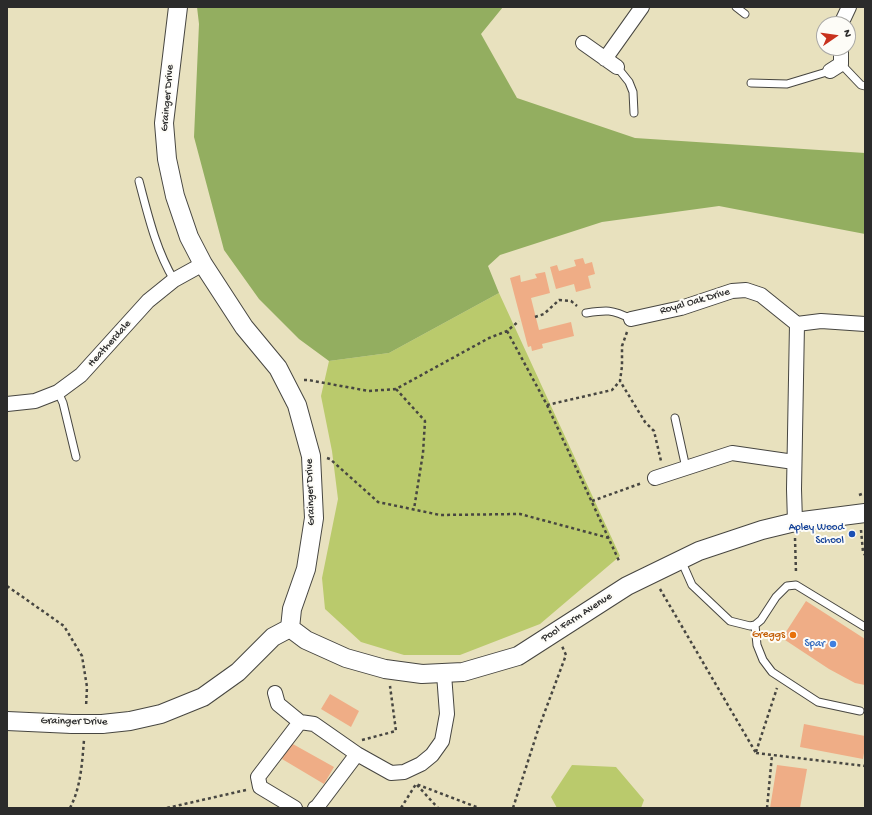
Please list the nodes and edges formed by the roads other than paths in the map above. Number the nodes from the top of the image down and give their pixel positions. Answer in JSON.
{"nodes":[{"id":1,"x":178,"y":7,"type":"edge"},
{"id":2,"x":642,"y":7,"type":"edge"},
{"id":3,"x":736,"y":7,"type":"edge"},
{"id":4,"x":745,"y":14,"type":"dead end"},
{"id":5,"x":583,"y":43,"type":"dead end"},
{"id":6,"x":839,"y":56,"type":"edge"},
{"id":7,"x":605,"y":59,"type":"junction"},
{"id":8,"x":617,"y":67,"type":"joint"},
{"id":9,"x":836,"y":68,"type":"junction"},
{"id":10,"x":752,"y":83,"type":"dead end"},
{"id":11,"x":865,"y":86,"type":"edge"},
{"id":12,"x":634,"y":113,"type":"dead end"},
{"id":13,"x":139,"y":181,"type":"dead end"},
{"id":14,"x":203,"y":264,"type":"junction"},
{"id":15,"x":174,"y":280,"type":"junction"},
{"id":16,"x":586,"y":313,"type":"road end"},
{"id":17,"x":631,"y":319,"type":"joint"},
{"id":18,"x":797,"y":324,"type":"junction"},
{"id":19,"x":865,"y":324,"type":"edge"},
{"id":20,"x":58,"y":392,"type":"junction"},
{"id":21,"x":7,"y":404,"type":"edge"},
{"id":22,"x":675,"y":418,"type":"dead end"},
{"id":23,"x":76,"y":457,"type":"dead end"},
{"id":24,"x":794,"y":462,"type":"junction"},
{"id":25,"x":686,"y":468,"type":"junction"},
{"id":26,"x":660,"y":476,"type":"road end"},
{"id":27,"x":862,"y":514,"type":"edge"},
{"id":28,"x":795,"y":522,"type":"junction"},
{"id":29,"x":681,"y":560,"type":"junction"},
{"id":30,"x":756,"y":625,"type":"junction"},
{"id":31,"x":865,"y":627,"type":"edge"},
{"id":32,"x":290,"y":628,"type":"junction"},
{"id":33,"x":444,"y":674,"type":"junction"},
{"id":34,"x":275,"y":693,"type":"dead end"},
{"id":35,"x":860,"y":711,"type":"dead end"},
{"id":36,"x":7,"y":721,"type":"edge"},
{"id":37,"x":300,"y":722,"type":"junction"},
{"id":38,"x":353,"y":751,"type":"junction"},
{"id":39,"x":295,"y":808,"type":"edge"},
{"id":40,"x":315,"y":808,"type":"edge"}],
"edges":[{"from":1,"to":14,"type":"street","name":"Grainger Drive"},
{"from":2,"to":7,"type":"street"},
{"from":3,"to":4,"type":"lane"},
{"from":5,"to":7,"type":"street"},
{"from":6,"to":9,"type":"street"},
{"from":7,"to":8,"type":"street"},
{"from":8,"to":12,"type":"lane"},
{"from":9,"to":10,"type":"lane"},
{"from":9,"to":11,"type":"lane"},
{"from":13,"to":15,"type":"lane"},
{"from":14,"to":15,"type":"street","name":"Heatherdale"},
{"from":14,"to":32,"type":"street","name":"Grainger Drive"},
{"from":15,"to":20,"type":"street","name":"Heatherdale"},
{"from":16,"to":17,"type":"lane"},
{"from":17,"to":18,"type":"street","name":"Royal Oak Drive"},
{"from":18,"to":19,"type":"street"},
{"from":18,"to":24,"type":"street"},
{"from":20,"to":21,"type":"street","name":"Heatherdale"},
{"from":20,"to":23,"type":"lane"},
{"from":22,"to":25,"type":"lane"},
{"from":24,"to":25,"type":"street"},
{"from":24,"to":28,"type":"street"},
{"from":25,"to":26,"type":"street"},
{"from":27,"to":28,"type":"street","name":"Pool Farm Avenue"},
{"from":28,"to":29,"type":"street","name":"Pool Farm Avenue"},
{"from":29,"to":30,"type":"lane"},
{"from":29,"to":33,"type":"street","name":"Pool Farm Avenue"},
{"from":30,"to":31,"type":"lane"},
{"from":30,"to":35,"type":"lane"},
{"from":32,"to":33,"type":"street","name":"Pool Farm Avenue"},
{"from":32,"to":36,"type":"street","name":"Grainger Drive","bridge":true},
{"from":33,"to":38,"type":"street"},
{"from":34,"to":37,"type":"street"},
{"from":37,"to":38,"type":"street"},
{"from":37,"to":39,"type":"street"},
{"from":38,"to":40,"type":"street"}]}
